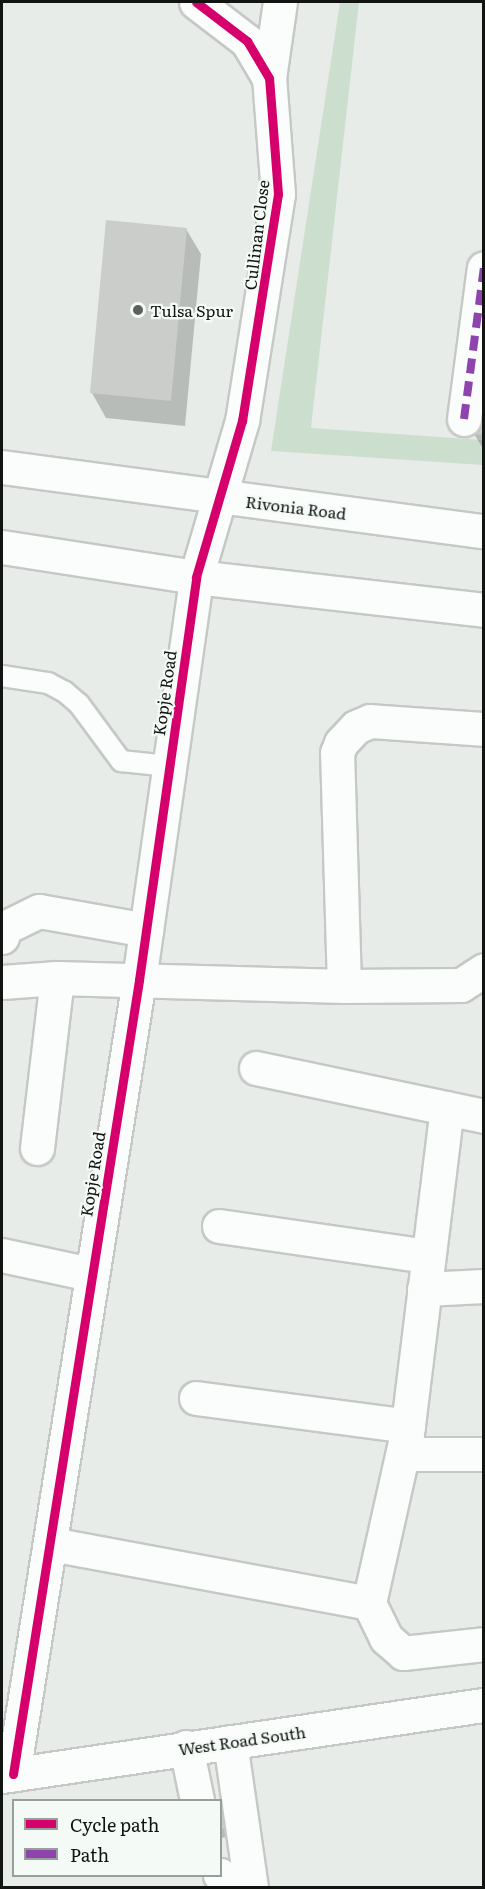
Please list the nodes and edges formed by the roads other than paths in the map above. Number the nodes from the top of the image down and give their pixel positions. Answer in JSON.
{"nodes":[{"id":1,"x":196,"y":2,"type":"edge"},
{"id":2,"x":280,"y":2,"type":"edge"},
{"id":3,"x":269,"y":78,"type":"junction"},
{"id":4,"x":483,"y":268,"type":"edge"},
{"id":5,"x":464,"y":419,"type":"dead end"},
{"id":6,"x":2,"y":467,"type":"edge"},
{"id":7,"x":218,"y":497,"type":"junction"},
{"id":8,"x":483,"y":531,"type":"edge"},
{"id":9,"x":2,"y":547,"type":"edge"},
{"id":10,"x":196,"y":577,"type":"junction"},
{"id":11,"x":483,"y":610,"type":"edge"},
{"id":12,"x":2,"y":676,"type":"edge"},
{"id":13,"x":483,"y":729,"type":"edge"},
{"id":14,"x":169,"y":766,"type":"junction"},
{"id":15,"x":146,"y":930,"type":"junction"},
{"id":16,"x":2,"y":936,"type":"edge"},
{"id":17,"x":483,"y":970,"type":"edge"},
{"id":18,"x":57,"y":978,"type":"junction"},
{"id":19,"x":139,"y":980,"type":"junction"},
{"id":20,"x":2,"y":982,"type":"edge"},
{"id":21,"x":344,"y":986,"type":"junction"},
{"id":22,"x":256,"y":1068,"type":"dead end"},
{"id":23,"x":447,"y":1108,"type":"junction"},
{"id":24,"x":483,"y":1116,"type":"edge"},
{"id":25,"x":37,"y":1148,"type":"dead end"},
{"id":26,"x":219,"y":1226,"type":"dead end"},
{"id":27,"x":2,"y":1255,"type":"edge"},
{"id":28,"x":428,"y":1256,"type":"junction"},
{"id":29,"x":91,"y":1274,"type":"junction"},
{"id":30,"x":483,"y":1286,"type":"edge"},
{"id":31,"x":424,"y":1288,"type":"junction"},
{"id":32,"x":196,"y":1398,"type":"dead end"},
{"id":33,"x":405,"y":1440,"type":"junction"},
{"id":34,"x":483,"y":1454,"type":"edge"},
{"id":35,"x":51,"y":1544,"type":"junction"},
{"id":36,"x":369,"y":1603,"type":"junction"},
{"id":37,"x":483,"y":1644,"type":"edge"},
{"id":38,"x":483,"y":1705,"type":"edge"},
{"id":39,"x":230,"y":1742,"type":"junction"},
{"id":40,"x":186,"y":1747,"type":"junction"},
{"id":41,"x":7,"y":1775,"type":"edge"},
{"id":42,"x":197,"y":1799,"type":"edge"},
{"id":43,"x":251,"y":1887,"type":"edge"}],
"edges":[{"from":1,"to":3,"type":"street","name":"Cullinan Close"},
{"from":2,"to":3,"type":"street"},
{"from":3,"to":7,"type":"street","name":"Cullinan Close"},
{"from":4,"to":5,"type":"street"},
{"from":6,"to":7,"type":"street","name":"Rivonia Road"},
{"from":7,"to":8,"type":"street","name":"Rivonia Road"},
{"from":7,"to":10,"type":"street","name":"Cullinan Close"},
{"from":9,"to":10,"type":"street"},
{"from":10,"to":11,"type":"street"},
{"from":10,"to":14,"type":"street","name":"Kopje Road"},
{"from":12,"to":14,"type":"lane"},
{"from":13,"to":21,"type":"street"},
{"from":14,"to":15,"type":"street","name":"Kopje Road"},
{"from":15,"to":16,"type":"street"},
{"from":15,"to":19,"type":"street","name":"Kopje Road"},
{"from":17,"to":21,"type":"street"},
{"from":18,"to":19,"type":"street"},
{"from":18,"to":20,"type":"street"},
{"from":18,"to":25,"type":"street"},
{"from":19,"to":21,"type":"street"},
{"from":19,"to":29,"type":"street","name":"Kopje Road"},
{"from":22,"to":23,"type":"street"},
{"from":23,"to":24,"type":"street"},
{"from":23,"to":28,"type":"street"},
{"from":26,"to":28,"type":"street"},
{"from":27,"to":29,"type":"street"},
{"from":28,"to":31,"type":"street"},
{"from":29,"to":35,"type":"street","name":"Kopje Road"},
{"from":30,"to":31,"type":"street"},
{"from":31,"to":33,"type":"street"},
{"from":32,"to":33,"type":"street"},
{"from":33,"to":34,"type":"street"},
{"from":33,"to":36,"type":"street"},
{"from":35,"to":36,"type":"street"},
{"from":35,"to":41,"type":"street","name":"Kopje Road"},
{"from":36,"to":37,"type":"street"},
{"from":38,"to":39,"type":"street","name":"West Road South"},
{"from":39,"to":40,"type":"street","name":"West Road South"},
{"from":39,"to":43,"type":"street"},
{"from":40,"to":41,"type":"street","name":"West Road South"},
{"from":40,"to":42,"type":"street"}]}
